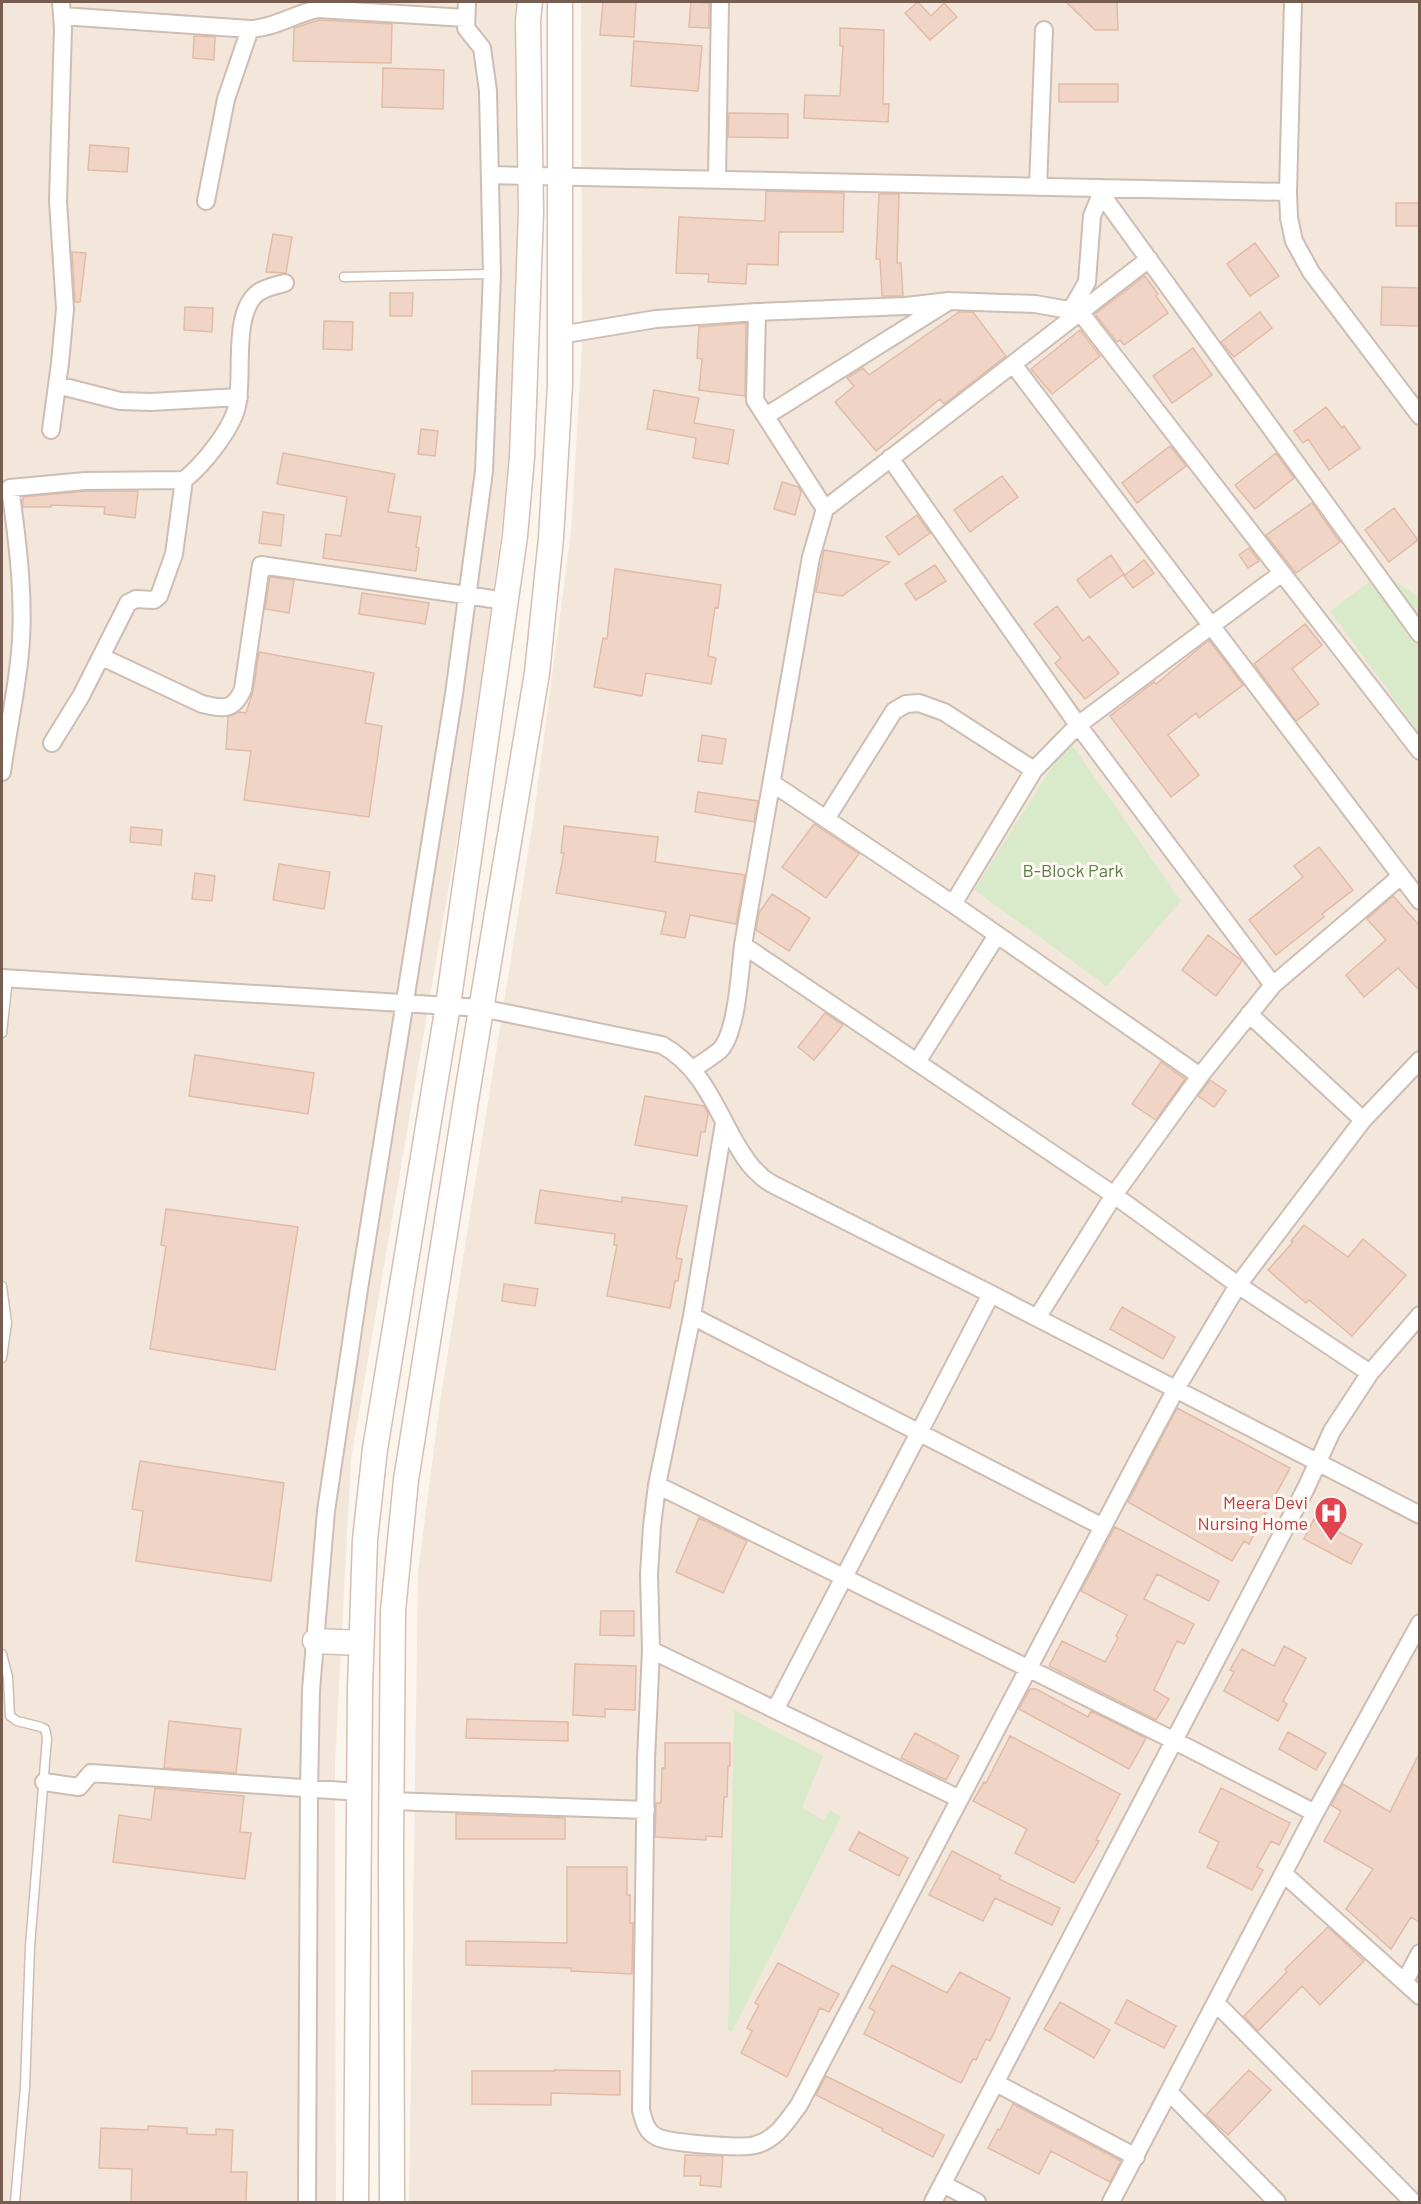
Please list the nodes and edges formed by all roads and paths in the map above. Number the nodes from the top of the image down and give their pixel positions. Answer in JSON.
{"nodes":[{"id":1,"x":530,"y":2,"type":"edge"},
{"id":2,"x":560,"y":2,"type":"edge"},
{"id":3,"x":720,"y":2,"type":"edge"},
{"id":4,"x":1293,"y":2,"type":"edge"},
{"id":5,"x":61,"y":9,"type":"edge"},
{"id":6,"x":467,"y":10,"type":"edge"},
{"id":7,"x":250,"y":29,"type":"junction"},
{"id":8,"x":1044,"y":30,"type":"dead end"},
{"id":9,"x":490,"y":175,"type":"junction"},
{"id":10,"x":560,"y":175,"type":"junction"},
{"id":11,"x":531,"y":176,"type":"junction"},
{"id":12,"x":717,"y":179,"type":"junction"},
{"id":13,"x":1038,"y":187,"type":"junction"},
{"id":14,"x":1099,"y":191,"type":"junction"},
{"id":15,"x":1288,"y":192,"type":"junction"},
{"id":16,"x":206,"y":201,"type":"dead end"},
{"id":17,"x":1149,"y":259,"type":"junction"},
{"id":18,"x":492,"y":274,"type":"junction"},
{"id":19,"x":344,"y":277,"type":"dead end"},
{"id":20,"x":285,"y":283,"type":"dead end"},
{"id":21,"x":949,"y":301,"type":"junction"},
{"id":22,"x":1075,"y":311,"type":"junction"},
{"id":23,"x":757,"y":312,"type":"junction"},
{"id":24,"x":560,"y":335,"type":"junction"},
{"id":25,"x":1012,"y":364,"type":"junction"},
{"id":26,"x":57,"y":385,"type":"junction"},
{"id":27,"x":239,"y":397,"type":"junction"},
{"id":28,"x":766,"y":416,"type":"junction"},
{"id":29,"x":1419,"y":416,"type":"edge"},
{"id":30,"x":51,"y":430,"type":"dead end"},
{"id":31,"x":890,"y":458,"type":"junction"},
{"id":32,"x":184,"y":480,"type":"junction"},
{"id":33,"x":825,"y":509,"type":"junction"},
{"id":34,"x":1282,"y":573,"type":"junction"},
{"id":35,"x":468,"y":596,"type":"junction"},
{"id":36,"x":506,"y":601,"type":"junction"},
{"id":37,"x":1212,"y":627,"type":"junction"},
{"id":38,"x":1419,"y":634,"type":"edge"},
{"id":39,"x":102,"y":657,"type":"junction"},
{"id":40,"x":1078,"y":725,"type":"junction"},
{"id":41,"x":52,"y":743,"type":"dead end"},
{"id":42,"x":1419,"y":751,"type":"edge"},
{"id":43,"x":1034,"y":770,"type":"junction"},
{"id":44,"x":2,"y":772,"type":"edge"},
{"id":45,"x":772,"y":783,"type":"junction"},
{"id":46,"x":826,"y":819,"type":"junction"},
{"id":47,"x":1401,"y":876,"type":"junction"},
{"id":48,"x":1419,"y":901,"type":"edge"},
{"id":49,"x":953,"y":904,"type":"junction"},
{"id":50,"x":997,"y":934,"type":"junction"},
{"id":51,"x":743,"y":945,"type":"junction"},
{"id":52,"x":5,"y":978,"type":"edge"},
{"id":53,"x":1273,"y":986,"type":"junction"},
{"id":54,"x":405,"y":1002,"type":"junction"},
{"id":55,"x":448,"y":1005,"type":"junction"},
{"id":56,"x":481,"y":1008,"type":"junction"},
{"id":57,"x":1249,"y":1014,"type":"junction"},
{"id":58,"x":2,"y":1033,"type":"edge"},
{"id":59,"x":1419,"y":1060,"type":"edge"},
{"id":60,"x":917,"y":1062,"type":"junction"},
{"id":61,"x":693,"y":1069,"type":"junction"},
{"id":62,"x":1200,"y":1076,"type":"junction"},
{"id":63,"x":1363,"y":1120,"type":"junction"},
{"id":64,"x":724,"y":1123,"type":"junction"},
{"id":65,"x":1114,"y":1195,"type":"junction"},
{"id":66,"x":1238,"y":1285,"type":"junction"},
{"id":67,"x":2,"y":1286,"type":"edge"},
{"id":68,"x":991,"y":1294,"type":"junction"},
{"id":69,"x":1419,"y":1315,"type":"edge"},
{"id":70,"x":692,"y":1316,"type":"junction"},
{"id":71,"x":1037,"y":1318,"type":"junction"},
{"id":72,"x":2,"y":1358,"type":"edge"},
{"id":73,"x":1370,"y":1373,"type":"junction"},
{"id":74,"x":1176,"y":1389,"type":"junction"},
{"id":75,"x":919,"y":1433,"type":"junction"},
{"id":76,"x":1319,"y":1463,"type":"junction"},
{"id":77,"x":657,"y":1485,"type":"junction"},
{"id":78,"x":1419,"y":1515,"type":"edge"},
{"id":79,"x":1103,"y":1527,"type":"junction"},
{"id":80,"x":844,"y":1577,"type":"junction"},
{"id":81,"x":1419,"y":1623,"type":"edge"},
{"id":82,"x":315,"y":1641,"type":"junction"},
{"id":83,"x":361,"y":1643,"type":"junction"},
{"id":84,"x":651,"y":1650,"type":"junction"},
{"id":85,"x":2,"y":1654,"type":"edge"},
{"id":86,"x":1029,"y":1669,"type":"junction"},
{"id":87,"x":775,"y":1710,"type":"junction"},
{"id":88,"x":1175,"y":1741,"type":"junction"},
{"id":89,"x":44,"y":1782,"type":"junction"},
{"id":90,"x":309,"y":1790,"type":"junction"},
{"id":91,"x":359,"y":1792,"type":"junction"},
{"id":92,"x":960,"y":1798,"type":"junction"},
{"id":93,"x":391,"y":1801,"type":"junction"},
{"id":94,"x":646,"y":1810,"type":"junction"},
{"id":95,"x":1315,"y":1814,"type":"junction"},
{"id":96,"x":1284,"y":1874,"type":"junction"},
{"id":97,"x":1419,"y":1953,"type":"edge"},
{"id":98,"x":1405,"y":1981,"type":"junction"},
{"id":99,"x":1419,"y":1996,"type":"edge"},
{"id":100,"x":1216,"y":2003,"type":"junction"},
{"id":101,"x":996,"y":2083,"type":"junction"},
{"id":102,"x":1169,"y":2092,"type":"junction"},
{"id":103,"x":1136,"y":2157,"type":"junction"},
{"id":104,"x":943,"y":2184,"type":"junction"},
{"id":105,"x":15,"y":2202,"type":"edge"},
{"id":106,"x":307,"y":2202,"type":"edge"},
{"id":107,"x":356,"y":2202,"type":"edge"},
{"id":108,"x":392,"y":2202,"type":"edge"},
{"id":109,"x":933,"y":2202,"type":"edge"},
{"id":110,"x":977,"y":2202,"type":"edge"},
{"id":111,"x":1111,"y":2202,"type":"edge"},
{"id":112,"x":1277,"y":2202,"type":"edge"},
{"id":113,"x":1413,"y":2202,"type":"edge"}],
"edges":[{"from":1,"to":11,"type":"street"},
{"from":2,"to":10,"type":"street"},
{"from":3,"to":12,"type":"street"},
{"from":4,"to":15,"type":"street"},
{"from":5,"to":7,"type":"street"},
{"from":5,"to":26,"type":"street"},
{"from":6,"to":7,"type":"street"},
{"from":6,"to":9,"type":"street"},
{"from":7,"to":16,"type":"street"},
{"from":8,"to":13,"type":"street"},
{"from":9,"to":11,"type":"street"},
{"from":9,"to":18,"type":"street"},
{"from":10,"to":11,"type":"street"},
{"from":10,"to":12,"type":"street"},
{"from":10,"to":24,"type":"street"},
{"from":11,"to":36,"type":"street"},
{"from":12,"to":13,"type":"street"},
{"from":13,"to":14,"type":"street"},
{"from":14,"to":15,"type":"street"},
{"from":14,"to":17,"type":"street"},
{"from":14,"to":22,"type":"street"},
{"from":15,"to":29,"type":"street"},
{"from":17,"to":22,"type":"street"},
{"from":17,"to":38,"type":"street"},
{"from":18,"to":19,"type":"lane"},
{"from":18,"to":35,"type":"street"},
{"from":20,"to":27,"type":"street"},
{"from":21,"to":22,"type":"street"},
{"from":21,"to":23,"type":"street"},
{"from":21,"to":28,"type":"street"},
{"from":22,"to":25,"type":"street"},
{"from":22,"to":34,"type":"street"},
{"from":23,"to":24,"type":"street"},
{"from":23,"to":28,"type":"street"},
{"from":24,"to":56,"type":"street"},
{"from":25,"to":31,"type":"street"},
{"from":25,"to":37,"type":"street"},
{"from":26,"to":27,"type":"street"},
{"from":26,"to":30,"type":"street"},
{"from":27,"to":32,"type":"street"},
{"from":28,"to":33,"type":"street"},
{"from":31,"to":33,"type":"street"},
{"from":31,"to":40,"type":"street"},
{"from":32,"to":39,"type":"street"},
{"from":32,"to":44,"type":"street"},
{"from":33,"to":45,"type":"street"},
{"from":34,"to":37,"type":"street"},
{"from":34,"to":42,"type":"street"},
{"from":35,"to":36,"type":"street"},
{"from":35,"to":39,"type":"street"},
{"from":35,"to":54,"type":"street"},
{"from":36,"to":55,"type":"street"},
{"from":37,"to":40,"type":"street"},
{"from":37,"to":47,"type":"street"},
{"from":39,"to":41,"type":"street"},
{"from":40,"to":43,"type":"street"},
{"from":40,"to":53,"type":"street"},
{"from":43,"to":46,"type":"street"},
{"from":43,"to":49,"type":"street"},
{"from":45,"to":46,"type":"street"},
{"from":45,"to":51,"type":"street"},
{"from":46,"to":49,"type":"street"},
{"from":47,"to":48,"type":"street"},
{"from":47,"to":53,"type":"street"},
{"from":49,"to":50,"type":"street"},
{"from":50,"to":60,"type":"street"},
{"from":50,"to":62,"type":"street"},
{"from":51,"to":60,"type":"street"},
{"from":51,"to":61,"type":"street"},
{"from":52,"to":54,"type":"street"},
{"from":52,"to":58,"type":"lane"},
{"from":53,"to":57,"type":"street"},
{"from":54,"to":55,"type":"street"},
{"from":54,"to":82,"type":"street"},
{"from":55,"to":56,"type":"street"},
{"from":55,"to":83,"type":"street"},
{"from":56,"to":61,"type":"street"},
{"from":56,"to":93,"type":"street"},
{"from":57,"to":62,"type":"street"},
{"from":57,"to":63,"type":"street"},
{"from":59,"to":63,"type":"street"},
{"from":60,"to":65,"type":"street"},
{"from":61,"to":64,"type":"street"},
{"from":62,"to":65,"type":"street"},
{"from":63,"to":66,"type":"street"},
{"from":64,"to":68,"type":"street"},
{"from":64,"to":70,"type":"street"},
{"from":65,"to":66,"type":"street"},
{"from":65,"to":71,"type":"street"},
{"from":66,"to":73,"type":"street"},
{"from":66,"to":74,"type":"street"},
{"from":67,"to":72,"type":"lane"},
{"from":68,"to":71,"type":"street"},
{"from":68,"to":75,"type":"street"},
{"from":69,"to":73,"type":"street"},
{"from":70,"to":75,"type":"street"},
{"from":70,"to":77,"type":"street"},
{"from":71,"to":74,"type":"street"},
{"from":73,"to":76,"type":"street"},
{"from":74,"to":76,"type":"street"},
{"from":74,"to":79,"type":"street"},
{"from":75,"to":79,"type":"street"},
{"from":75,"to":80,"type":"street"},
{"from":76,"to":78,"type":"street"},
{"from":76,"to":88,"type":"street"},
{"from":77,"to":80,"type":"street"},
{"from":77,"to":84,"type":"street"},
{"from":79,"to":86,"type":"street"},
{"from":80,"to":86,"type":"street"},
{"from":80,"to":87,"type":"street"},
{"from":81,"to":95,"type":"street"},
{"from":82,"to":83,"type":"street"},
{"from":82,"to":90,"type":"street"},
{"from":83,"to":91,"type":"street"},
{"from":84,"to":87,"type":"street"},
{"from":84,"to":94,"type":"street"},
{"from":85,"to":89,"type":"lane"},
{"from":86,"to":88,"type":"street"},
{"from":86,"to":92,"type":"street"},
{"from":87,"to":92,"type":"street"},
{"from":88,"to":95,"type":"street"},
{"from":88,"to":101,"type":"street"},
{"from":89,"to":90,"type":"street"},
{"from":89,"to":105,"type":"lane"},
{"from":90,"to":91,"type":"street"},
{"from":90,"to":106,"type":"street"},
{"from":91,"to":107,"type":"street"},
{"from":92,"to":94,"type":"street"},
{"from":93,"to":94,"type":"street"},
{"from":93,"to":108,"type":"street"},
{"from":95,"to":96,"type":"street"},
{"from":96,"to":98,"type":"street"},
{"from":96,"to":100,"type":"street"},
{"from":97,"to":98,"type":"street"},
{"from":98,"to":99,"type":"street"},
{"from":100,"to":102,"type":"street"},
{"from":100,"to":113,"type":"street"},
{"from":101,"to":103,"type":"street"},
{"from":101,"to":104,"type":"street"},
{"from":102,"to":103,"type":"street"},
{"from":102,"to":112,"type":"street"},
{"from":103,"to":111,"type":"street"},
{"from":104,"to":109,"type":"street"},
{"from":104,"to":110,"type":"street"}]}
